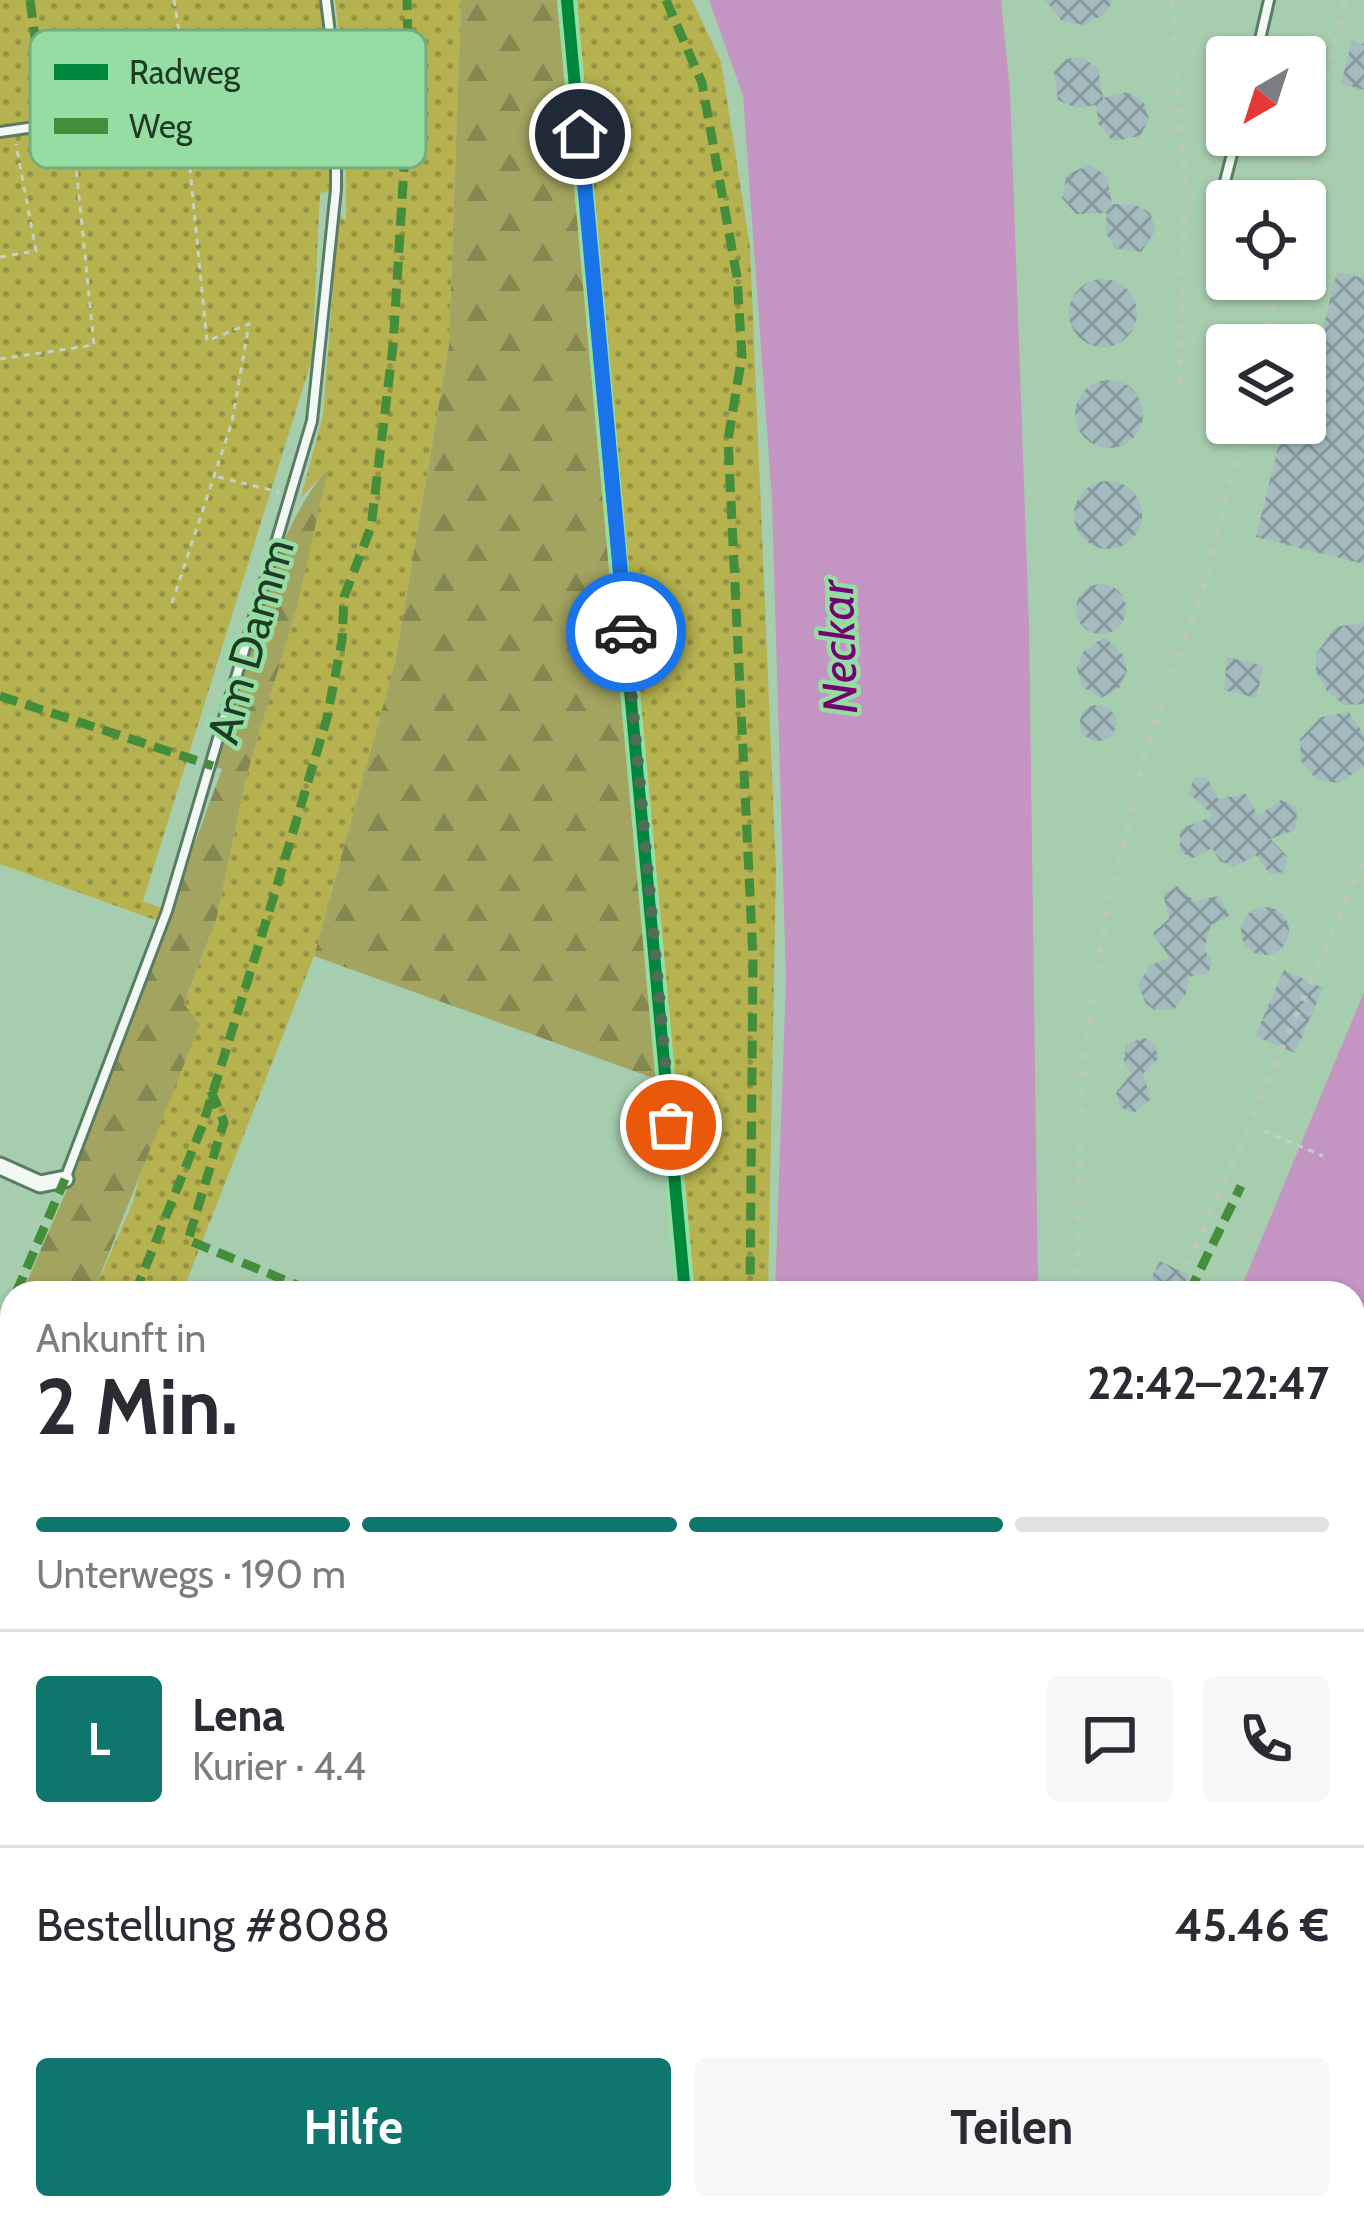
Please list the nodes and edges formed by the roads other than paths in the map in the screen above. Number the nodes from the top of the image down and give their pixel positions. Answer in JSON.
{"nodes":[{"id":1,"x":326,"y":0,"type":"edge"},
{"id":2,"x":567,"y":0,"type":"edge"},
{"id":3,"x":1269,"y":0,"type":"edge"},
{"id":4,"x":330,"y":30,"type":"edge"},
{"id":5,"x":1261,"y":36,"type":"edge"},
{"id":6,"x":30,"y":128,"type":"edge"},
{"id":7,"x":0,"y":132,"type":"edge"},
{"id":8,"x":336,"y":168,"type":"edge"},
{"id":9,"x":0,"y":1166,"type":"edge"},
{"id":10,"x":65,"y":1179,"type":"joint"},
{"id":11,"x":684,"y":1281,"type":"edge"}],
"edges":[{"from":1,"to":4,"type":"lane","name":"Am Damm"},
{"from":2,"to":11,"type":"lane"},
{"from":3,"to":5,"type":"lane"},
{"from":6,"to":7,"type":"lane"},
{"from":8,"to":10,"type":"lane","name":"Am Damm"},
{"from":9,"to":10,"type":"street"}]}
